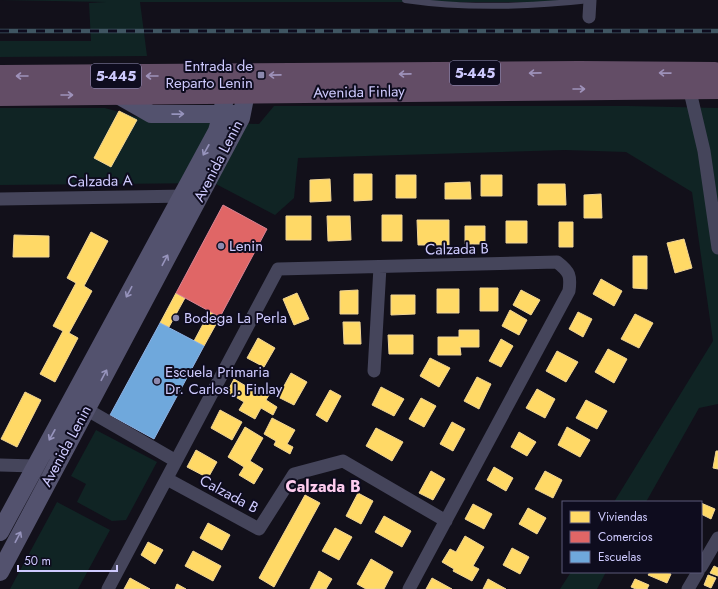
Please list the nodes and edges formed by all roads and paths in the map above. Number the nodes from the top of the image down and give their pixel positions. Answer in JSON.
{"nodes":[{"id":1,"x":405,"y":0,"type":"edge"},
{"id":2,"x":590,"y":0,"type":"edge"},
{"id":3,"x":589,"y":17,"type":"dead end"},
{"id":4,"x":718,"y":73,"type":"edge"},
{"id":5,"x":0,"y":76,"type":"edge"},
{"id":6,"x":688,"y":81,"type":"junction"},
{"id":7,"x":718,"y":88,"type":"edge"},
{"id":8,"x":0,"y":95,"type":"edge"},
{"id":9,"x":234,"y":98,"type":"junction"},
{"id":10,"x":180,"y":196,"type":"junction"},
{"id":11,"x":200,"y":196,"type":"junction"},
{"id":12,"x":0,"y":198,"type":"edge"},
{"id":13,"x":718,"y":248,"type":"edge"},
{"id":14,"x":380,"y":267,"type":"junction"},
{"id":15,"x":374,"y":371,"type":"dead end"},
{"id":16,"x":78,"y":405,"type":"junction"},
{"id":17,"x":176,"y":460,"type":"junction"},
{"id":18,"x":0,"y":465,"type":"edge"},
{"id":19,"x":35,"y":466,"type":"junction"},
{"id":20,"x":166,"y":479,"type":"junction"},
{"id":21,"x":446,"y":521,"type":"junction"},
{"id":22,"x":0,"y":532,"type":"edge"},
{"id":23,"x":718,"y":538,"type":"edge"},
{"id":24,"x":702,"y":565,"type":"edge"},
{"id":25,"x":0,"y":572,"type":"edge"},
{"id":26,"x":697,"y":573,"type":"edge"},
{"id":27,"x":108,"y":589,"type":"edge"},
{"id":28,"x":410,"y":589,"type":"edge"},
{"id":29,"x":688,"y":589,"type":"edge"}],
"edges":[{"from":1,"to":2,"type":"lane"},
{"from":2,"to":3,"type":"street"},
{"from":4,"to":6,"type":"highway","name":"Avenida Finlay","number":"5-445"},
{"from":9,"to":5,"type":"highway","name":"Avenida Finlay","number":"5-445","one_way":true},
{"from":6,"to":7,"type":"highway","name":"Avenida Finlay","number":"5-445"},
{"from":6,"to":9,"type":"highway","name":"Avenida Finlay","number":"5-445"},
{"from":6,"to":13,"type":"street"},
{"from":8,"to":9,"type":"highway","name":"Avenida Finlay","number":"5-445","one_way":true},
{"from":9,"to":10,"type":"street","name":"Avenida Lenin","one_way":true},
{"from":9,"to":11,"type":"street","name":"Avenida Lenin"},
{"from":10,"to":11,"type":"street","name":"Calzada A"},
{"from":10,"to":12,"type":"street","name":"Calzada A"},
{"from":10,"to":16,"type":"street","name":"Avenida Lenin","one_way":true},
{"from":16,"to":11,"type":"street","name":"Avenida Lenin","one_way":true},
{"from":14,"to":15,"type":"street"},
{"from":14,"to":17,"type":"street","name":"Calzada B"},
{"from":14,"to":21,"type":"street","name":"Calzada B"},
{"from":16,"to":17,"type":"street"},
{"from":16,"to":19,"type":"street","name":"Avenida Lenin","one_way":true},
{"from":25,"to":16,"type":"street","name":"Avenida Lenin","one_way":true},
{"from":17,"to":20,"type":"street","name":"Calzada B"},
{"from":18,"to":19,"type":"street"},
{"from":19,"to":22,"type":"street","name":"Avenida Lenin"},
{"from":20,"to":21,"type":"street","name":"Calzada B"},
{"from":20,"to":27,"type":"street","name":"Calzada B"},
{"from":21,"to":28,"type":"street","name":"Calzada B"},
{"from":23,"to":24,"type":"street"},
{"from":26,"to":29,"type":"street"}]}
